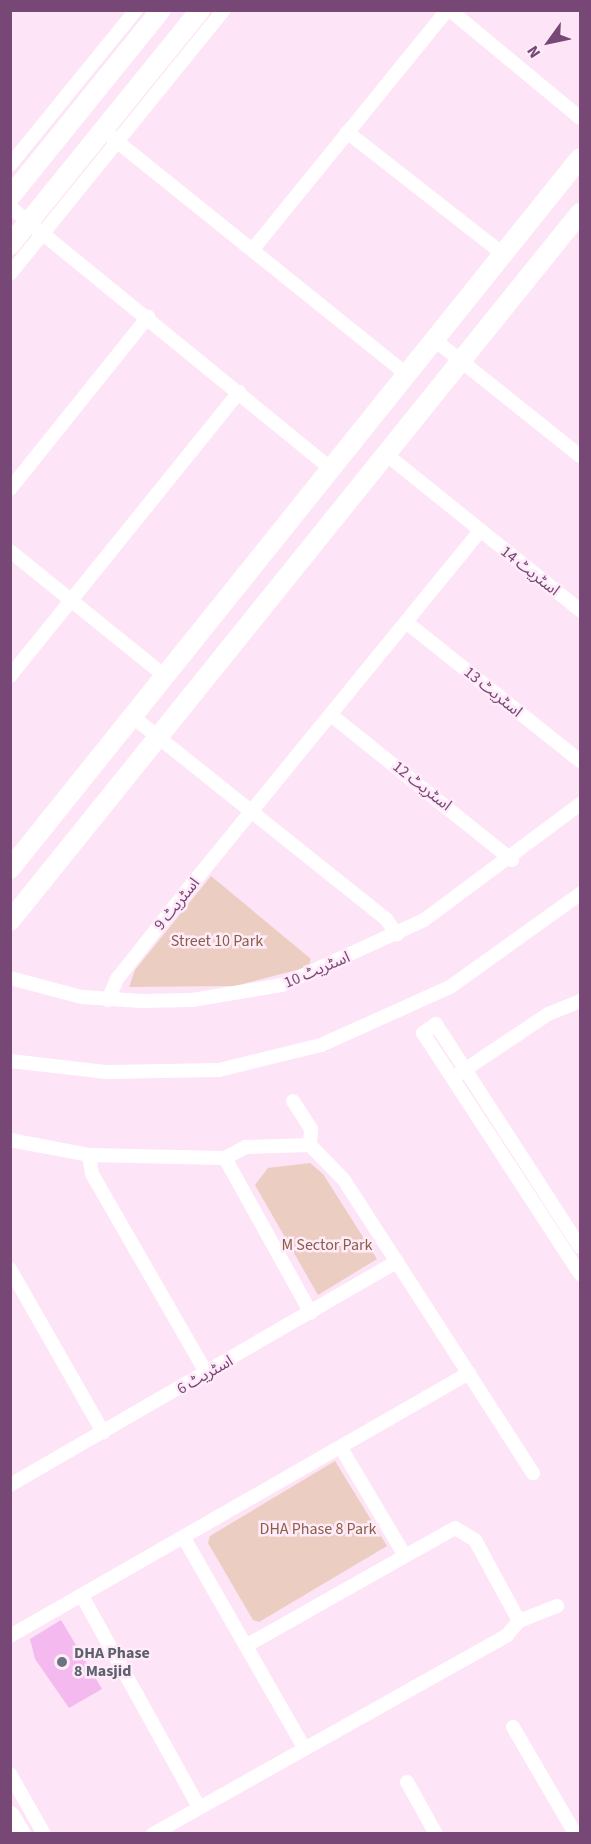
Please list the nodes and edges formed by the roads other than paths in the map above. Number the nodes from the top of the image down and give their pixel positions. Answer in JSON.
{"nodes":[{"id":1,"x":136,"y":10,"type":"edge"},
{"id":2,"x":161,"y":10,"type":"edge"},
{"id":3,"x":200,"y":10,"type":"edge"},
{"id":4,"x":224,"y":10,"type":"edge"},
{"id":5,"x":448,"y":10,"type":"edge"},
{"id":6,"x":580,"y":118,"type":"edge"},
{"id":7,"x":347,"y":132,"type":"junction"},
{"id":8,"x":111,"y":136,"type":"junction"},
{"id":9,"x":580,"y":158,"type":"edge"},
{"id":10,"x":10,"y":165,"type":"edge"},
{"id":11,"x":10,"y":197,"type":"edge"},
{"id":12,"x":10,"y":207,"type":"edge"},
{"id":13,"x":580,"y":213,"type":"edge"},
{"id":14,"x":36,"y":228,"type":"junction"},
{"id":15,"x":10,"y":245,"type":"edge"},
{"id":16,"x":253,"y":249,"type":"junction"},
{"id":17,"x":502,"y":254,"type":"junction"},
{"id":18,"x":10,"y":274,"type":"edge"},
{"id":19,"x":148,"y":317,"type":"junction"},
{"id":20,"x":436,"y":341,"type":"junction"},
{"id":21,"x":461,"y":360,"type":"junction"},
{"id":22,"x":408,"y":375,"type":"junction"},
{"id":23,"x":239,"y":392,"type":"junction"},
{"id":24,"x":387,"y":455,"type":"junction"},
{"id":25,"x":580,"y":456,"type":"edge"},
{"id":26,"x":332,"y":470,"type":"junction"},
{"id":27,"x":10,"y":489,"type":"edge"},
{"id":28,"x":480,"y":531,"type":"junction"},
{"id":29,"x":10,"y":550,"type":"edge"},
{"id":30,"x":72,"y":600,"type":"junction"},
{"id":31,"x":580,"y":610,"type":"edge"},
{"id":32,"x":406,"y":622,"type":"junction"},
{"id":33,"x":10,"y":676,"type":"edge"},
{"id":34,"x":165,"y":676,"type":"junction"},
{"id":35,"x":331,"y":715,"type":"junction"},
{"id":36,"x":133,"y":717,"type":"junction"},
{"id":37,"x":158,"y":737,"type":"junction"},
{"id":38,"x":580,"y":761,"type":"edge"},
{"id":39,"x":580,"y":804,"type":"edge"},
{"id":40,"x":253,"y":812,"type":"junction"},
{"id":41,"x":512,"y":860,"type":"junction"},
{"id":42,"x":10,"y":869,"type":"edge"},
{"id":43,"x":580,"y":894,"type":"edge"},
{"id":44,"x":10,"y":921,"type":"edge"},
{"id":45,"x":397,"y":934,"type":"junction"},
{"id":46,"x":10,"y":978,"type":"edge"},
{"id":47,"x":108,"y":1000,"type":"junction"},
{"id":48,"x":580,"y":1001,"type":"edge"},
{"id":49,"x":10,"y":1061,"type":"edge"},
{"id":50,"x":466,"y":1069,"type":"junction"},
{"id":51,"x":453,"y":1077,"type":"junction"},
{"id":52,"x":292,"y":1101,"type":"dead end"},
{"id":53,"x":10,"y":1140,"type":"edge"},
{"id":54,"x":310,"y":1145,"type":"junction"},
{"id":55,"x":89,"y":1155,"type":"junction"},
{"id":56,"x":225,"y":1158,"type":"junction"},
{"id":57,"x":580,"y":1247,"type":"edge"},
{"id":58,"x":397,"y":1262,"type":"junction"},
{"id":59,"x":10,"y":1269,"type":"edge"},
{"id":60,"x":580,"y":1274,"type":"edge"},
{"id":61,"x":311,"y":1313,"type":"junction"},
{"id":62,"x":469,"y":1373,"type":"junction"},
{"id":63,"x":207,"y":1374,"type":"junction"},
{"id":64,"x":103,"y":1432,"type":"junction"},
{"id":65,"x":341,"y":1448,"type":"junction"},
{"id":66,"x":533,"y":1473,"type":"dead end"},
{"id":67,"x":10,"y":1485,"type":"edge"},
{"id":68,"x":184,"y":1538,"type":"junction"},
{"id":69,"x":404,"y":1554,"type":"junction"},
{"id":70,"x":82,"y":1596,"type":"junction"},
{"id":71,"x":557,"y":1606,"type":"dead end"},
{"id":72,"x":519,"y":1621,"type":"junction"},
{"id":73,"x":10,"y":1636,"type":"edge"},
{"id":74,"x":247,"y":1645,"type":"junction"},
{"id":75,"x":513,"y":1727,"type":"dead end"},
{"id":76,"x":304,"y":1749,"type":"junction"},
{"id":77,"x":10,"y":1774,"type":"edge"},
{"id":78,"x":406,"y":1782,"type":"dead end"},
{"id":79,"x":199,"y":1807,"type":"junction"},
{"id":80,"x":10,"y":1816,"type":"edge"},
{"id":81,"x":575,"y":1831,"type":"edge"},
{"id":82,"x":21,"y":1833,"type":"edge"},
{"id":83,"x":44,"y":1833,"type":"edge"},
{"id":84,"x":153,"y":1833,"type":"edge"},
{"id":85,"x":436,"y":1833,"type":"edge"}],
"edges":[{"from":1,"to":10,"type":"street"},
{"from":2,"to":11,"type":"street"},
{"from":3,"to":8,"type":"street"},
{"from":4,"to":8,"type":"street"},
{"from":5,"to":6,"type":"street"},
{"from":5,"to":7,"type":"street"},
{"from":7,"to":16,"type":"street"},
{"from":7,"to":17,"type":"street"},
{"from":8,"to":14,"type":"street"},
{"from":8,"to":16,"type":"street"},
{"from":9,"to":17,"type":"street"},
{"from":12,"to":14,"type":"street"},
{"from":13,"to":21,"type":"street"},
{"from":14,"to":15,"type":"street"},
{"from":14,"to":18,"type":"street"},
{"from":14,"to":19,"type":"street"},
{"from":16,"to":22,"type":"street"},
{"from":17,"to":20,"type":"street"},
{"from":19,"to":23,"type":"street"},
{"from":19,"to":27,"type":"street"},
{"from":20,"to":21,"type":"street"},
{"from":20,"to":22,"type":"street"},
{"from":21,"to":24,"type":"street"},
{"from":21,"to":25,"type":"street"},
{"from":22,"to":26,"type":"street"},
{"from":23,"to":26,"type":"street"},
{"from":23,"to":30,"type":"street"},
{"from":24,"to":28,"type":"street","name":"اسٹریٹ 14"},
{"from":24,"to":37,"type":"street"},
{"from":26,"to":34,"type":"street"},
{"from":28,"to":31,"type":"street","name":"اسٹریٹ 14"},
{"from":28,"to":32,"type":"street","name":"اسٹریٹ 9"},
{"from":29,"to":30,"type":"street"},
{"from":30,"to":33,"type":"street"},
{"from":30,"to":34,"type":"street"},
{"from":32,"to":35,"type":"street","name":"اسٹریٹ 9"},
{"from":32,"to":38,"type":"street","name":"اسٹریٹ 13"},
{"from":34,"to":36,"type":"street"},
{"from":35,"to":40,"type":"street","name":"اسٹریٹ 9"},
{"from":35,"to":41,"type":"street","name":"اسٹریٹ 12"},
{"from":36,"to":37,"type":"street"},
{"from":36,"to":42,"type":"street"},
{"from":37,"to":40,"type":"street"},
{"from":37,"to":44,"type":"street"},
{"from":39,"to":41,"type":"street","name":"اسٹریٹ 10"},
{"from":40,"to":45,"type":"street"},
{"from":40,"to":47,"type":"street","name":"اسٹریٹ 9"},
{"from":41,"to":45,"type":"street","name":"اسٹریٹ 10"},
{"from":43,"to":49,"type":"street"},
{"from":45,"to":47,"type":"street","name":"اسٹریٹ 10"},
{"from":46,"to":47,"type":"street","name":"اسٹریٹ 10"},
{"from":48,"to":50,"type":"street"},
{"from":50,"to":51,"type":"street"},
{"from":50,"to":51,"type":"street"},
{"from":50,"to":57,"type":"street"},
{"from":51,"to":60,"type":"street"},
{"from":52,"to":54,"type":"street"},
{"from":53,"to":55,"type":"street"},
{"from":54,"to":56,"type":"street"},
{"from":54,"to":58,"type":"street"},
{"from":55,"to":56,"type":"street"},
{"from":55,"to":63,"type":"street"},
{"from":56,"to":61,"type":"street"},
{"from":58,"to":61,"type":"street","name":"اسٹریٹ 6"},
{"from":58,"to":62,"type":"street"},
{"from":59,"to":64,"type":"street"},
{"from":61,"to":63,"type":"street","name":"اسٹریٹ 6"},
{"from":62,"to":65,"type":"street"},
{"from":62,"to":66,"type":"street"},
{"from":63,"to":64,"type":"street","name":"اسٹریٹ 6"},
{"from":64,"to":67,"type":"street","name":"اسٹریٹ 6"},
{"from":65,"to":68,"type":"street"},
{"from":65,"to":69,"type":"street"},
{"from":68,"to":70,"type":"street"},
{"from":68,"to":74,"type":"street"},
{"from":69,"to":72,"type":"street"},
{"from":69,"to":74,"type":"street"},
{"from":70,"to":73,"type":"street"},
{"from":70,"to":79,"type":"street"},
{"from":71,"to":72,"type":"street"},
{"from":72,"to":76,"type":"street"},
{"from":74,"to":76,"type":"street"},
{"from":75,"to":81,"type":"street"},
{"from":76,"to":79,"type":"street"},
{"from":77,"to":83,"type":"street"},
{"from":78,"to":85,"type":"street"},
{"from":79,"to":84,"type":"street"},
{"from":80,"to":82,"type":"street"}]}
